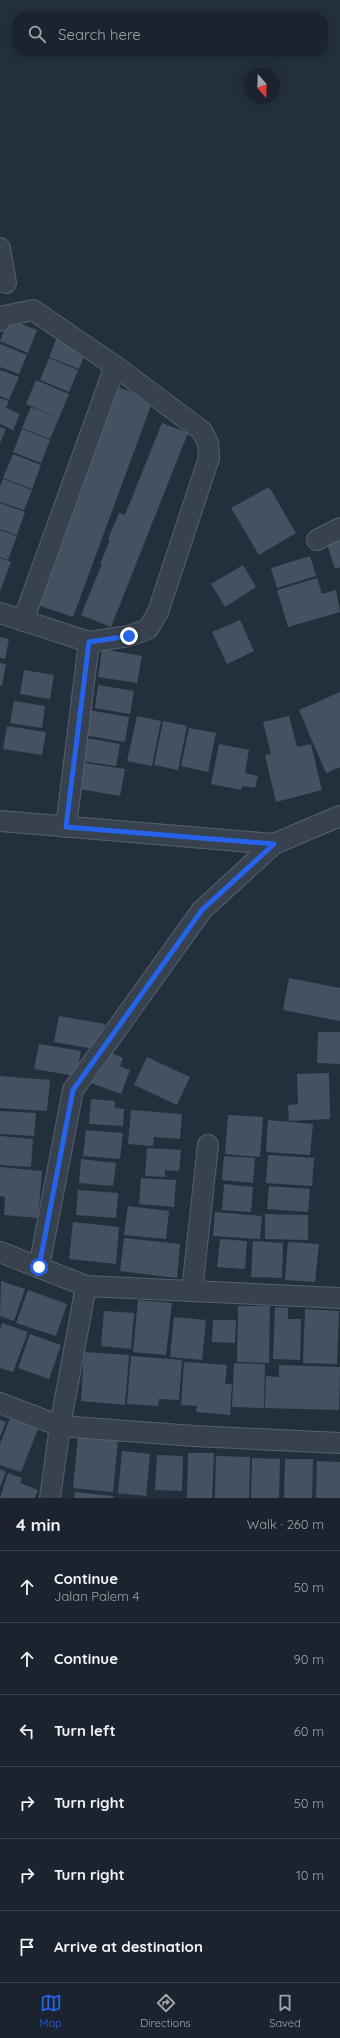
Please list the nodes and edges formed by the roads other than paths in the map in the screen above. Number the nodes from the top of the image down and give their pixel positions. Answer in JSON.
{"nodes":[{"id":1,"x":0,"y":248,"type":"edge"},
{"id":2,"x":6,"y":283,"type":"dead end"},
{"id":3,"x":0,"y":321,"type":"edge"},
{"id":4,"x":115,"y":366,"type":"junction"},
{"id":5,"x":340,"y":528,"type":"edge"},
{"id":6,"x":317,"y":540,"type":"dead end"},
{"id":7,"x":0,"y":614,"type":"edge"},
{"id":8,"x":23,"y":621,"type":"junction"},
{"id":9,"x":89,"y":642,"type":"junction"},
{"id":10,"x":340,"y":816,"type":"edge"},
{"id":11,"x":0,"y":821,"type":"edge"},
{"id":12,"x":66,"y":827,"type":"junction"},
{"id":13,"x":274,"y":844,"type":"junction"},
{"id":14,"x":208,"y":1145,"type":"dead end"},
{"id":15,"x":0,"y":1252,"type":"edge"},
{"id":16,"x":39,"y":1267,"type":"junction"},
{"id":17,"x":86,"y":1286,"type":"junction"},
{"id":18,"x":192,"y":1291,"type":"junction"},
{"id":19,"x":340,"y":1298,"type":"edge"},
{"id":20,"x":0,"y":1404,"type":"edge"},
{"id":21,"x":60,"y":1426,"type":"junction"},
{"id":22,"x":340,"y":1443,"type":"edge"},
{"id":23,"x":50,"y":1498,"type":"edge"}],
"edges":[{"from":1,"to":2,"type":"street"},
{"from":3,"to":4,"type":"street"},
{"from":4,"to":8,"type":"street"},
{"from":4,"to":9,"type":"street"},
{"from":5,"to":6,"type":"street"},
{"from":7,"to":8,"type":"street"},
{"from":8,"to":9,"type":"street"},
{"from":9,"to":12,"type":"street"},
{"from":10,"to":13,"type":"street"},
{"from":11,"to":12,"type":"street"},
{"from":12,"to":13,"type":"street"},
{"from":13,"to":16,"type":"street"},
{"from":14,"to":18,"type":"street"},
{"from":15,"to":16,"type":"street"},
{"from":16,"to":17,"type":"street"},
{"from":17,"to":18,"type":"street"},
{"from":17,"to":21,"type":"street"},
{"from":18,"to":19,"type":"street"},
{"from":20,"to":21,"type":"street"},
{"from":21,"to":22,"type":"street"},
{"from":21,"to":23,"type":"street"}]}
